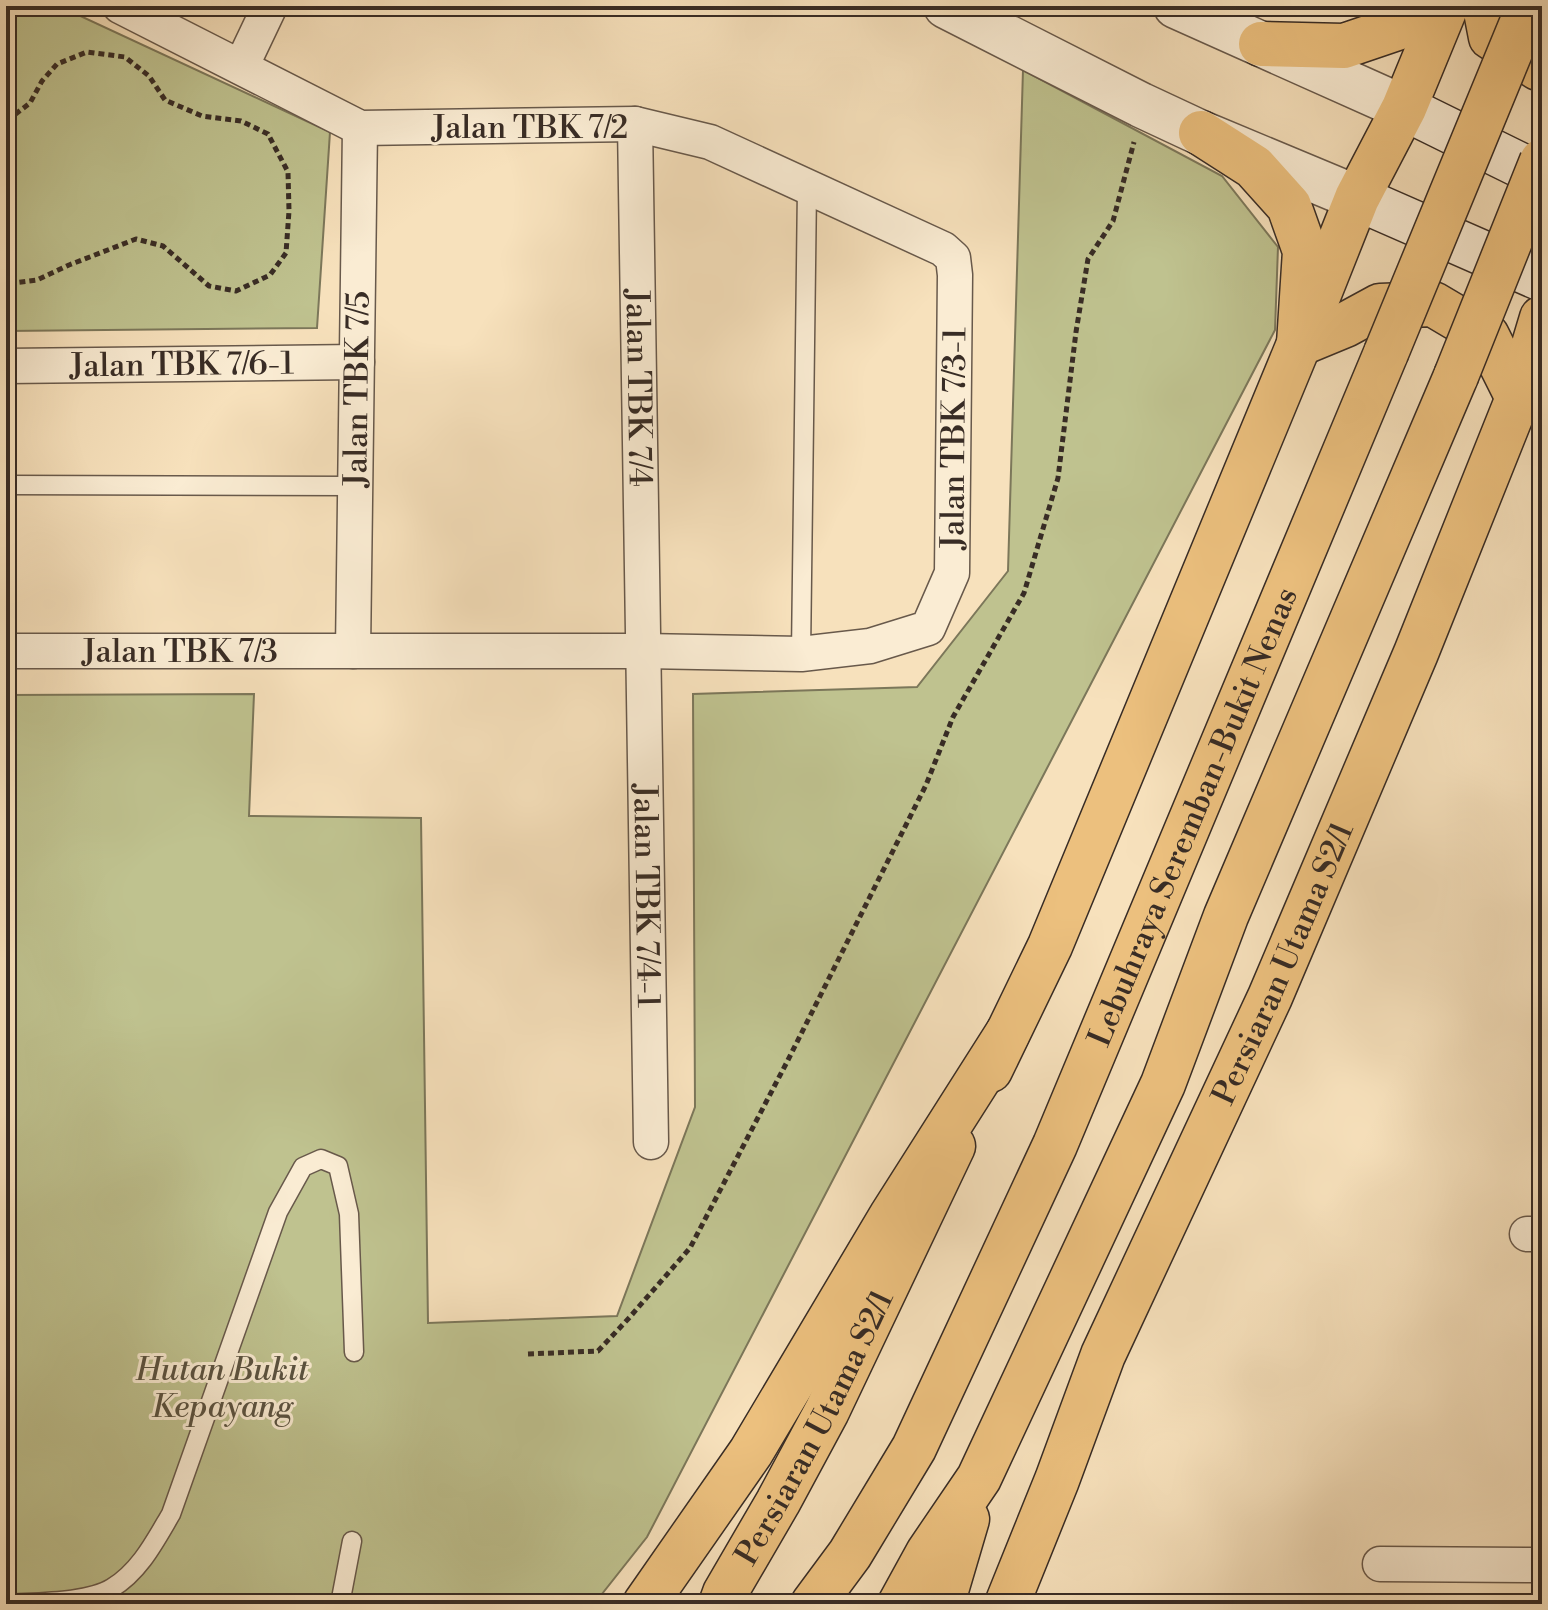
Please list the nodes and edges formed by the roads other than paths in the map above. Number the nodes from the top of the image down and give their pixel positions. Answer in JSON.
{"nodes":[{"id":1,"x":120,"y":6,"type":"edge"},
{"id":2,"x":270,"y":6,"type":"edge"},
{"id":3,"x":946,"y":6,"type":"edge"},
{"id":4,"x":1176,"y":6,"type":"edge"},
{"id":5,"x":1416,"y":6,"type":"edge"},
{"id":6,"x":1446,"y":6,"type":"edge"},
{"id":7,"x":1485,"y":6,"type":"edge"},
{"id":8,"x":1529,"y":6,"type":"edge"},
{"id":9,"x":1261,"y":44,"type":"junction"},
{"id":10,"x":241,"y":67,"type":"junction"},
{"id":11,"x":1542,"y":68,"type":"edge"},
{"id":12,"x":1404,"y":108,"type":"junction"},
{"id":13,"x":635,"y":124,"type":"junction"},
{"id":14,"x":360,"y":128,"type":"junction"},
{"id":15,"x":1201,"y":133,"type":"junction"},
{"id":16,"x":1542,"y":161,"type":"edge"},
{"id":17,"x":1542,"y":176,"type":"edge"},
{"id":18,"x":807,"y":188,"type":"junction"},
{"id":19,"x":1357,"y":198,"type":"junction"},
{"id":20,"x":943,"y":249,"type":"joint"},
{"id":21,"x":1542,"y":279,"type":"edge"},
{"id":22,"x":1542,"y":318,"type":"edge"},
{"id":23,"x":1299,"y":344,"type":"junction"},
{"id":24,"x":357,"y":362,"type":"junction"},
{"id":25,"x":6,"y":366,"type":"edge"},
{"id":26,"x":1530,"y":384,"type":"edge"},
{"id":27,"x":6,"y":485,"type":"edge"},
{"id":28,"x":355,"y":486,"type":"junction"},
{"id":29,"x":928,"y":628,"type":"joint"},
{"id":30,"x":6,"y":651,"type":"edge"},
{"id":31,"x":353,"y":651,"type":"junction"},
{"id":32,"x":644,"y":651,"type":"junction"},
{"id":33,"x":801,"y":654,"type":"junction"},
{"id":34,"x":1007,"y":1034,"type":"junction"},
{"id":35,"x":651,"y":1142,"type":"dead end"},
{"id":36,"x":354,"y":1352,"type":"dead end"},
{"id":37,"x":979,"y":1478,"type":"junction"},
{"id":38,"x":1034,"y":1539,"type":"junction"},
{"id":39,"x":352,"y":1541,"type":"dead end"},
{"id":40,"x":1380,"y":1564,"type":"dead end"},
{"id":41,"x":1542,"y":1565,"type":"edge"},
{"id":42,"x":6,"y":1604,"type":"edge"},
{"id":43,"x":340,"y":1604,"type":"edge"},
{"id":44,"x":645,"y":1604,"type":"edge"},
{"id":45,"x":721,"y":1604,"type":"edge"},
{"id":46,"x":813,"y":1604,"type":"edge"},
{"id":47,"x":900,"y":1604,"type":"edge"},
{"id":48,"x":942,"y":1604,"type":"edge"},
{"id":49,"x":1007,"y":1604,"type":"edge"},
{"id":50,"x":1027,"y":1604,"type":"edge"}],
"edges":[{"from":1,"to":10,"type":"street","name":"Jalan TBK 7/2"},
{"from":2,"to":10,"type":"street"},
{"from":3,"to":15,"type":"street"},
{"from":4,"to":9,"type":"street"},
{"from":5,"to":9,"type":"main road"},
{"from":6,"to":12,"type":"main road"},
{"from":7,"to":11,"type":"main road"},
{"from":8,"to":46,"type":"main road","name":"Lebuhraya Seremban-Bukit Nenas","bridge":true},
{"from":9,"to":12,"type":"street"},
{"from":10,"to":14,"type":"street","name":"Jalan TBK 7/2"},
{"from":12,"to":17,"type":"street"},
{"from":12,"to":19,"type":"main road"},
{"from":13,"to":14,"type":"street","name":"Jalan TBK 7/2"},
{"from":13,"to":18,"type":"street","name":"Jalan TBK 7/2"},
{"from":13,"to":32,"type":"street","name":"Jalan TBK 7/4"},
{"from":14,"to":24,"type":"street","name":"Jalan TBK 7/5"},
{"from":15,"to":19,"type":"street"},
{"from":15,"to":23,"type":"main road"},
{"from":16,"to":37,"type":"main road","bridge":true},
{"from":18,"to":20,"type":"street","name":"Jalan TBK 7/2"},
{"from":18,"to":33,"type":"lane"},
{"from":19,"to":21,"type":"street"},
{"from":19,"to":23,"type":"main road"},
{"from":20,"to":29,"type":"street","name":"Jalan TBK 7/3-1"},
{"from":22,"to":26,"type":"main road","name":"Persiaran Utama S2/1"},
{"from":23,"to":26,"type":"main road"},
{"from":23,"to":34,"type":"main road"},
{"from":24,"to":25,"type":"street","name":"Jalan TBK 7/6-1"},
{"from":24,"to":28,"type":"street","name":"Jalan TBK 7/5"},
{"from":26,"to":38,"type":"main road","name":"Persiaran Utama S2/1"},
{"from":27,"to":28,"type":"lane"},
{"from":28,"to":31,"type":"street","name":"Jalan TBK 7/5"},
{"from":29,"to":33,"type":"street","name":"Jalan TBK 7/3"},
{"from":30,"to":31,"type":"street","name":"Jalan TBK 7/3"},
{"from":31,"to":32,"type":"street","name":"Jalan TBK 7/3"},
{"from":32,"to":33,"type":"street","name":"Jalan TBK 7/3"},
{"from":32,"to":35,"type":"street","name":"Jalan TBK 7/4-1"},
{"from":34,"to":44,"type":"main road"},
{"from":34,"to":45,"type":"main road","name":"Persiaran Utama S2/1"},
{"from":36,"to":42,"type":"lane"},
{"from":37,"to":47,"type":"main road"},
{"from":37,"to":48,"type":"main road"},
{"from":38,"to":49,"type":"main road","name":"Persiaran Utama S2/1"},
{"from":38,"to":50,"type":"street"},
{"from":39,"to":43,"type":"lane"},
{"from":40,"to":41,"type":"street"}]}
